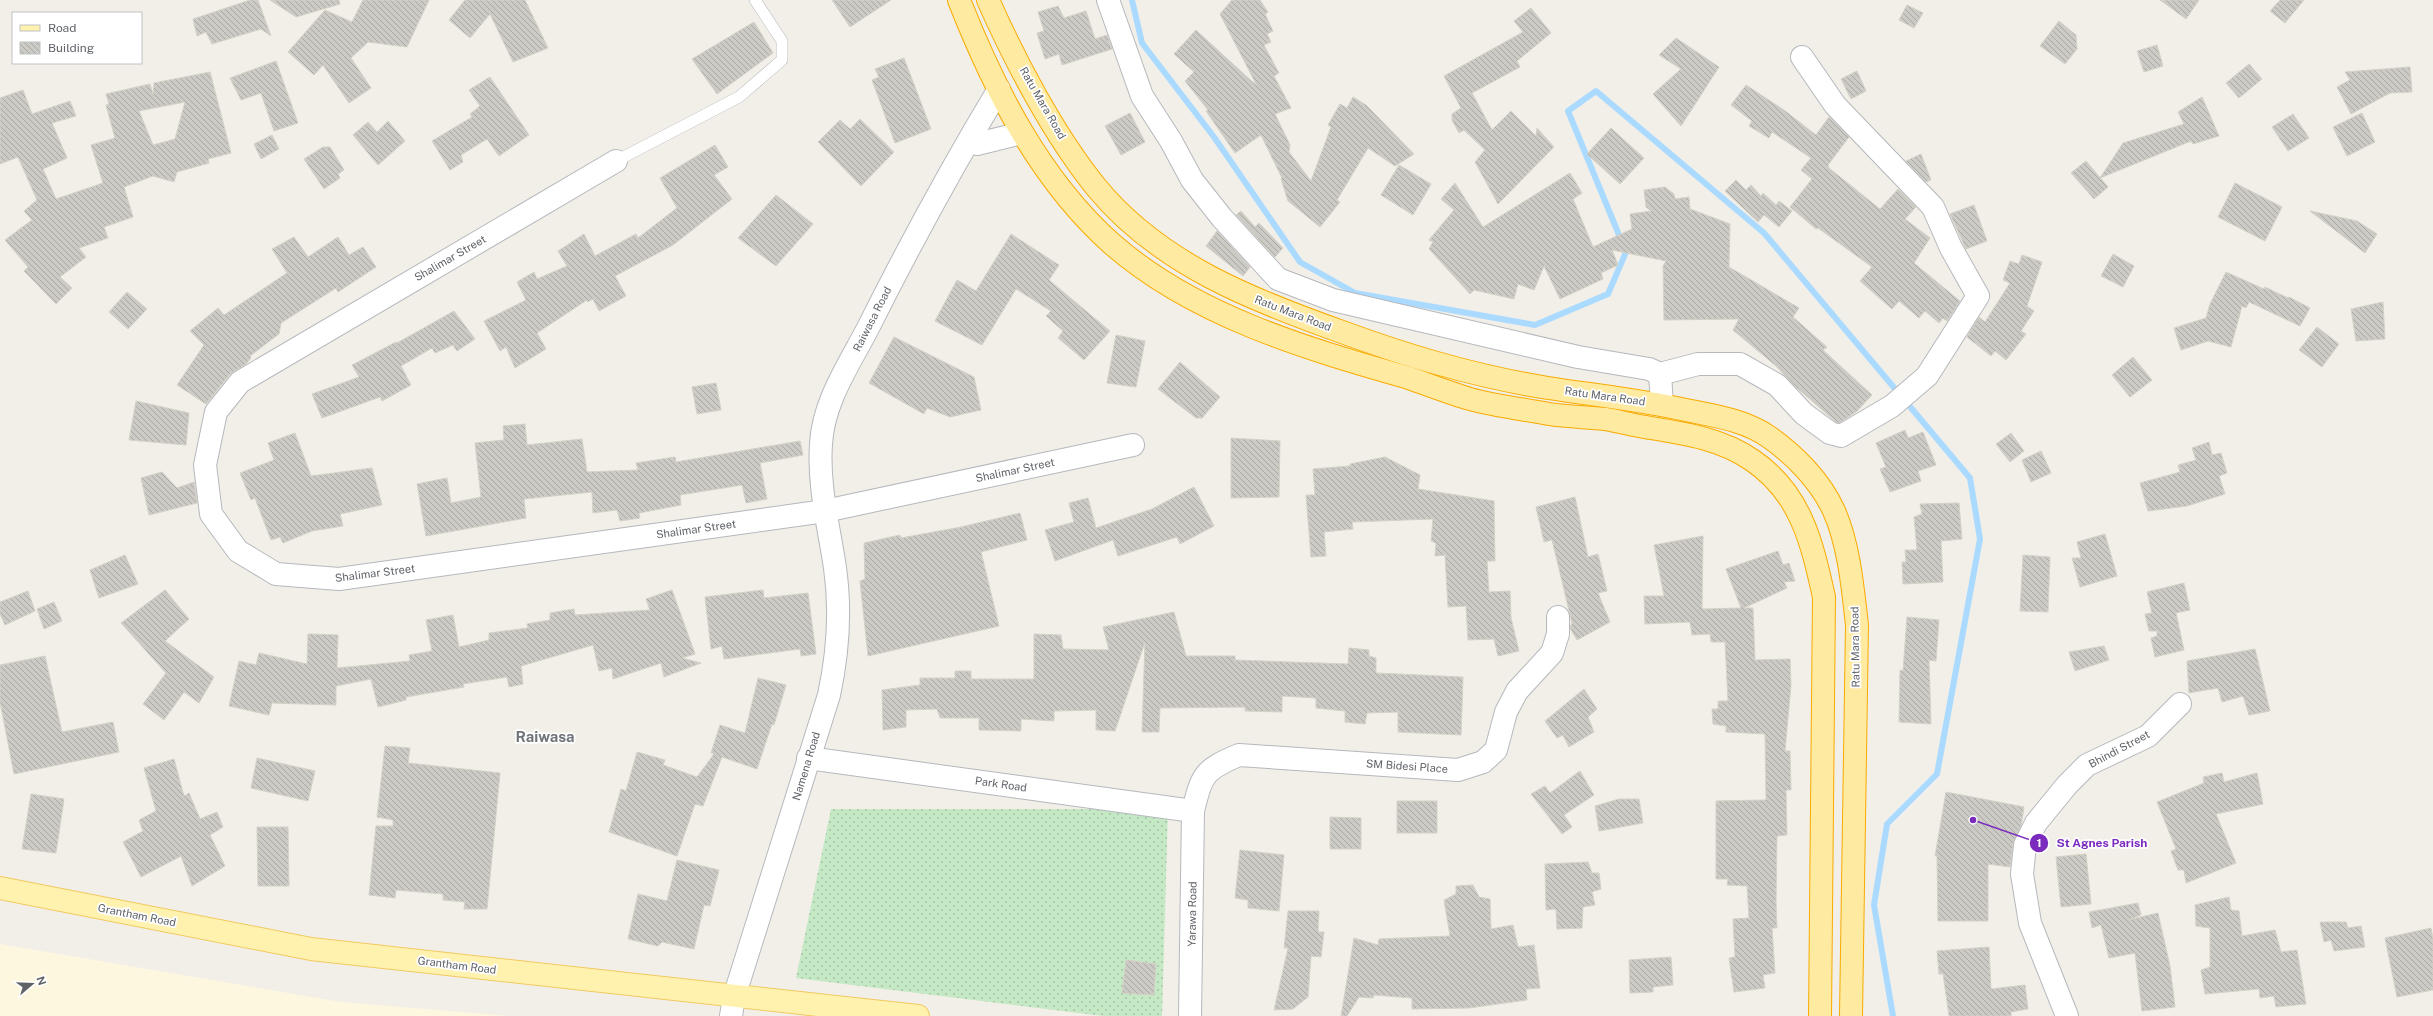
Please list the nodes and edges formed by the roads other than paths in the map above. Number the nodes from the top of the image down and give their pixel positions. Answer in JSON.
{"nodes":[{"id":1,"x":755,"y":0,"type":"edge"},
{"id":2,"x":959,"y":0,"type":"edge"},
{"id":3,"x":988,"y":0,"type":"edge"},
{"id":4,"x":1108,"y":0,"type":"edge"},
{"id":5,"x":1802,"y":58,"type":"dead end"},
{"id":6,"x":999,"y":89,"type":"junction"},
{"id":7,"x":1022,"y":133,"type":"junction"},
{"id":8,"x":970,"y":141,"type":"junction"},
{"id":9,"x":616,"y":161,"type":"joint"},
{"id":10,"x":1660,"y":374,"type":"junction"},
{"id":11,"x":1662,"y":405,"type":"junction"},
{"id":12,"x":1133,"y":445,"type":"dead end"},
{"id":13,"x":825,"y":511,"type":"junction"},
{"id":14,"x":1558,"y":617,"type":"dead end"},
{"id":15,"x":2180,"y":704,"type":"dead end"},
{"id":16,"x":808,"y":758,"type":"junction"},
{"id":17,"x":1193,"y":811,"type":"junction"},
{"id":18,"x":0,"y":888,"type":"edge"},
{"id":19,"x":733,"y":1007,"type":"edge"},
{"id":20,"x":918,"y":1016,"type":"edge"},
{"id":21,"x":1190,"y":1016,"type":"edge"},
{"id":22,"x":1820,"y":1016,"type":"edge"},
{"id":23,"x":1851,"y":1016,"type":"edge"},
{"id":24,"x":2066,"y":1016,"type":"edge"}],
"edges":[{"from":1,"to":9,"type":"lane"},
{"from":2,"to":6,"type":"highway","name":"Ratu Mara Road"},
{"from":3,"to":11,"type":"highway","name":"Ratu Mara Road"},
{"from":4,"to":10,"type":"street"},
{"from":5,"to":10,"type":"street"},
{"from":6,"to":7,"type":"highway","name":"Ratu Mara Road"},
{"from":6,"to":8,"type":"street","name":"Raiwasa Road"},
{"from":7,"to":8,"type":"street"},
{"from":7,"to":22,"type":"highway","name":"Ratu Mara Road"},
{"from":8,"to":13,"type":"street","name":"Raiwasa Road"},
{"from":9,"to":13,"type":"street","name":"Shalimar Street"},
{"from":10,"to":11,"type":"street"},
{"from":11,"to":23,"type":"highway","name":"Ratu Mara Road"},
{"from":12,"to":13,"type":"street","name":"Shalimar Street"},
{"from":13,"to":16,"type":"street","name":"Namena Road"},
{"from":14,"to":17,"type":"street","name":"SM Bidesi Place"},
{"from":15,"to":24,"type":"street","name":"Bhindi Street"},
{"from":16,"to":17,"type":"street","name":"Park Road"},
{"from":16,"to":19,"type":"street","name":"Namena Road"},
{"from":17,"to":21,"type":"street","name":"Yarawa Road"},
{"from":18,"to":19,"type":"main road","name":"Grantham Road"},
{"from":19,"to":20,"type":"main road","name":"Grantham Road"}]}
